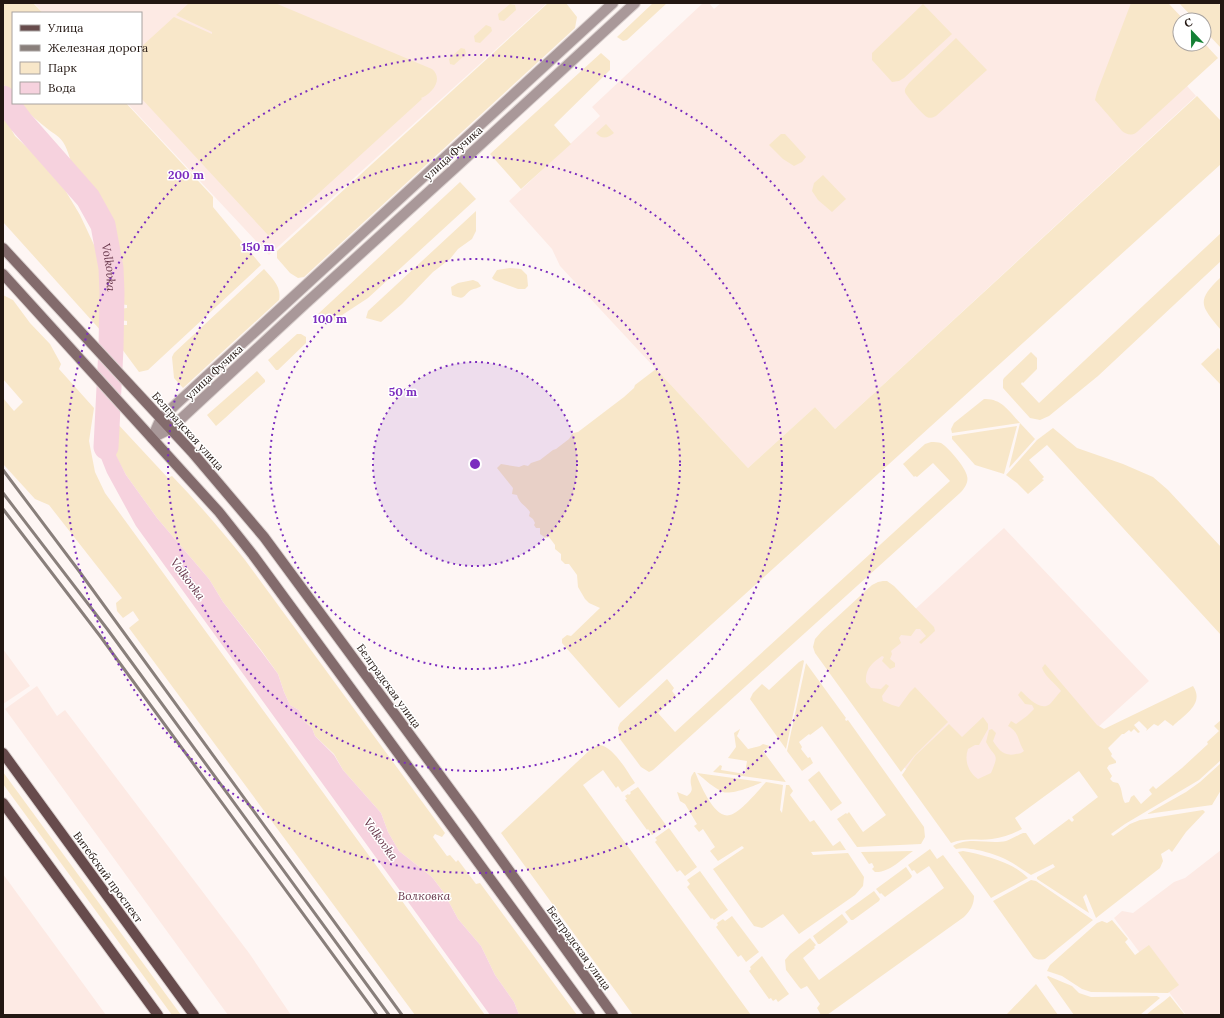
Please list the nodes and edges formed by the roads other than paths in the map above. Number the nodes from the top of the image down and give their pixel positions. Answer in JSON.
{"nodes":[{"id":1,"x":613,"y":3,"type":"edge"},
{"id":2,"x":635,"y":3,"type":"edge"},
{"id":3,"x":3,"y":248,"type":"edge"},
{"id":4,"x":3,"y":274,"type":"edge"},
{"id":5,"x":161,"y":418,"type":"junction"},
{"id":6,"x":170,"y":429,"type":"junction"},
{"id":7,"x":152,"y":438,"type":"junction"},
{"id":8,"x":3,"y":753,"type":"edge"},
{"id":9,"x":3,"y":803,"type":"edge"},
{"id":10,"x":158,"y":1015,"type":"edge"},
{"id":11,"x":194,"y":1015,"type":"edge"},
{"id":12,"x":590,"y":1015,"type":"edge"},
{"id":13,"x":613,"y":1015,"type":"edge"}],
"edges":[{"from":1,"to":5,"type":"street","name":"улица Фучика"},
{"from":2,"to":6,"type":"street","name":"улица Фучика"},
{"from":3,"to":5,"type":"street","name":"Белградская улица"},
{"from":4,"to":7,"type":"street"},
{"from":5,"to":6,"type":"street","name":"Белградская улица"},
{"from":5,"to":7,"type":"street","name":"улица Фучика"},
{"from":6,"to":7,"type":"street","name":"улица Фучика"},
{"from":6,"to":13,"type":"street","name":"Белградская улица"},
{"from":7,"to":12,"type":"street"},
{"from":8,"to":11,"type":"main road","name":"Витебский проспект"},
{"from":9,"to":10,"type":"main road"}]}
